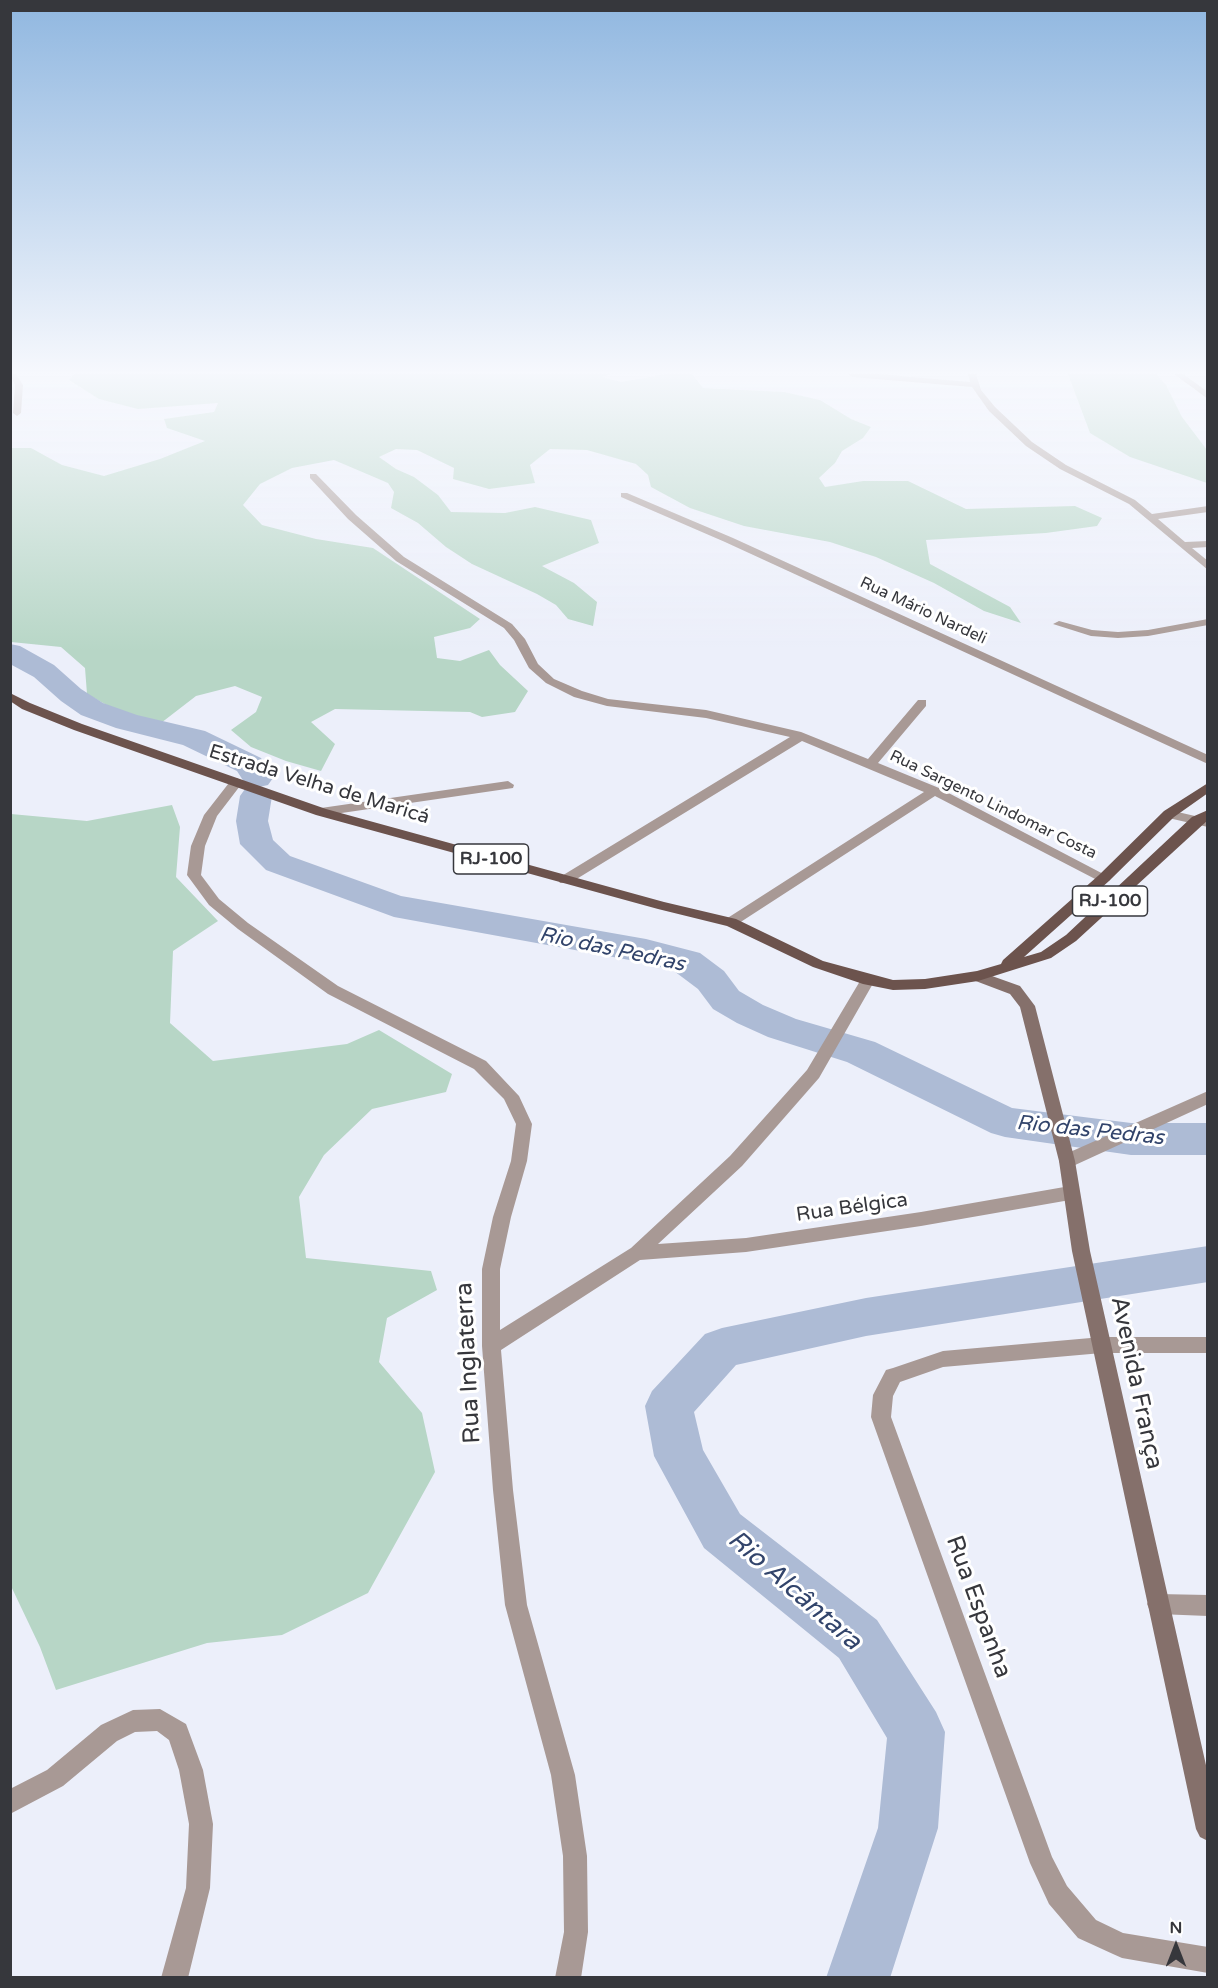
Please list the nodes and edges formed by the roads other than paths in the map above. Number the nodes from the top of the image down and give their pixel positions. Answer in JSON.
{"nodes":[{"id":1,"x":1063,"y":467,"type":"edge"},
{"id":2,"x":314,"y":476,"type":"dead end"},
{"id":3,"x":624,"y":495,"type":"dead end"},
{"id":4,"x":1207,"y":509,"type":"edge"},
{"id":5,"x":1151,"y":517,"type":"junction"},
{"id":6,"x":1208,"y":544,"type":"edge"},
{"id":7,"x":1183,"y":545,"type":"junction"},
{"id":8,"x":1208,"y":567,"type":"edge"},
{"id":9,"x":1208,"y":622,"type":"edge"},
{"id":10,"x":1059,"y":624,"type":"dead end"},
{"id":11,"x":10,"y":696,"type":"edge"},
{"id":12,"x":922,"y":703,"type":"dead end"},
{"id":13,"x":801,"y":736,"type":"junction"},
{"id":14,"x":1208,"y":760,"type":"edge"},
{"id":15,"x":871,"y":764,"type":"junction"},
{"id":16,"x":237,"y":783,"type":"junction"},
{"id":17,"x":508,"y":785,"type":"dead end"},
{"id":18,"x":1208,"y":787,"type":"edge"},
{"id":19,"x":934,"y":791,"type":"junction"},
{"id":20,"x":321,"y":812,"type":"junction"},
{"id":21,"x":1169,"y":814,"type":"junction"},
{"id":22,"x":1204,"y":819,"type":"edge"},
{"id":23,"x":1104,"y":878,"type":"junction"},
{"id":24,"x":565,"y":880,"type":"junction"},
{"id":25,"x":731,"y":922,"type":"junction"},
{"id":26,"x":1001,"y":969,"type":"junction"},
{"id":27,"x":978,"y":976,"type":"junction"},
{"id":28,"x":868,"y":980,"type":"junction"},
{"id":29,"x":1208,"y":1096,"type":"edge"},
{"id":30,"x":1067,"y":1161,"type":"junction"},
{"id":31,"x":1070,"y":1193,"type":"junction"},
{"id":32,"x":638,"y":1253,"type":"junction"},
{"id":33,"x":1102,"y":1345,"type":"junction"},
{"id":34,"x":1208,"y":1345,"type":"edge"},
{"id":35,"x":491,"y":1346,"type":"junction"},
{"id":36,"x":1158,"y":1604,"type":"junction"},
{"id":37,"x":1208,"y":1606,"type":"edge"},
{"id":38,"x":10,"y":1802,"type":"edge"},
{"id":39,"x":1208,"y":1829,"type":"edge"},
{"id":40,"x":1208,"y":1960,"type":"edge"},
{"id":41,"x":174,"y":1977,"type":"edge"},
{"id":42,"x":568,"y":1977,"type":"edge"}],
"edges":[{"from":1,"to":5,"type":"street"},
{"from":2,"to":13,"type":"street","name":"Rua Sargento Lindomar Costa"},
{"from":3,"to":14,"type":"street","name":"Rua Mário Nardeli"},
{"from":4,"to":5,"type":"street"},
{"from":5,"to":7,"type":"street"},
{"from":6,"to":7,"type":"street"},
{"from":7,"to":8,"type":"street"},
{"from":9,"to":10,"type":"street"},
{"from":11,"to":16,"type":"main road","name":"Estrada Velha de Maricá","number":"RJ-100"},
{"from":12,"to":15,"type":"street"},
{"from":13,"to":15,"type":"street","name":"Rua Sargento Lindomar Costa"},
{"from":13,"to":24,"type":"street"},
{"from":15,"to":19,"type":"street","name":"Rua Sargento Lindomar Costa"},
{"from":16,"to":20,"type":"main road","name":"Estrada Velha de Maricá","number":"RJ-100"},
{"from":16,"to":35,"type":"street","name":"Rua Inglaterra"},
{"from":17,"to":20,"type":"street"},
{"from":18,"to":21,"type":"main road","name":"Estrada Velha de Maricá","number":"RJ-100"},
{"from":19,"to":23,"type":"street","name":"Rua Sargento Lindomar Costa"},
{"from":19,"to":25,"type":"street"},
{"from":20,"to":24,"type":"main road","name":"Estrada Velha de Maricá","number":"RJ-100"},
{"from":21,"to":22,"type":"street"},
{"from":21,"to":23,"type":"main road","name":"Estrada Velha de Maricá","number":"RJ-100"},
{"from":22,"to":26,"type":"main road","name":"Estrada Velha de Maricá","number":"RJ-100"},
{"from":23,"to":26,"type":"main road","name":"Estrada Velha de Maricá","number":"RJ-100"},
{"from":24,"to":25,"type":"main road","name":"Estrada Velha de Maricá","number":"RJ-100"},
{"from":25,"to":28,"type":"main road","name":"Estrada Velha de Maricá","number":"RJ-100"},
{"from":26,"to":27,"type":"main road","name":"Estrada Velha de Maricá","number":"RJ-100"},
{"from":27,"to":28,"type":"main road","name":"Estrada Velha de Maricá","number":"RJ-100"},
{"from":27,"to":30,"type":"street","name":"Avenida França"},
{"from":28,"to":32,"type":"street","name":"Rua Bélgica"},
{"from":29,"to":30,"type":"street"},
{"from":30,"to":31,"type":"street","name":"Avenida França"},
{"from":31,"to":32,"type":"street","name":"Rua Bélgica"},
{"from":31,"to":33,"type":"street","name":"Avenida França"},
{"from":32,"to":35,"type":"street","name":"Rua Bélgica"},
{"from":33,"to":34,"type":"street"},
{"from":33,"to":36,"type":"street","name":"Avenida França"},
{"from":33,"to":40,"type":"street","name":"Rua Espanha"},
{"from":35,"to":42,"type":"street","name":"Rua Inglaterra"},
{"from":36,"to":37,"type":"street"},
{"from":36,"to":39,"type":"street","name":"Avenida França"},
{"from":38,"to":41,"type":"street"}]}
